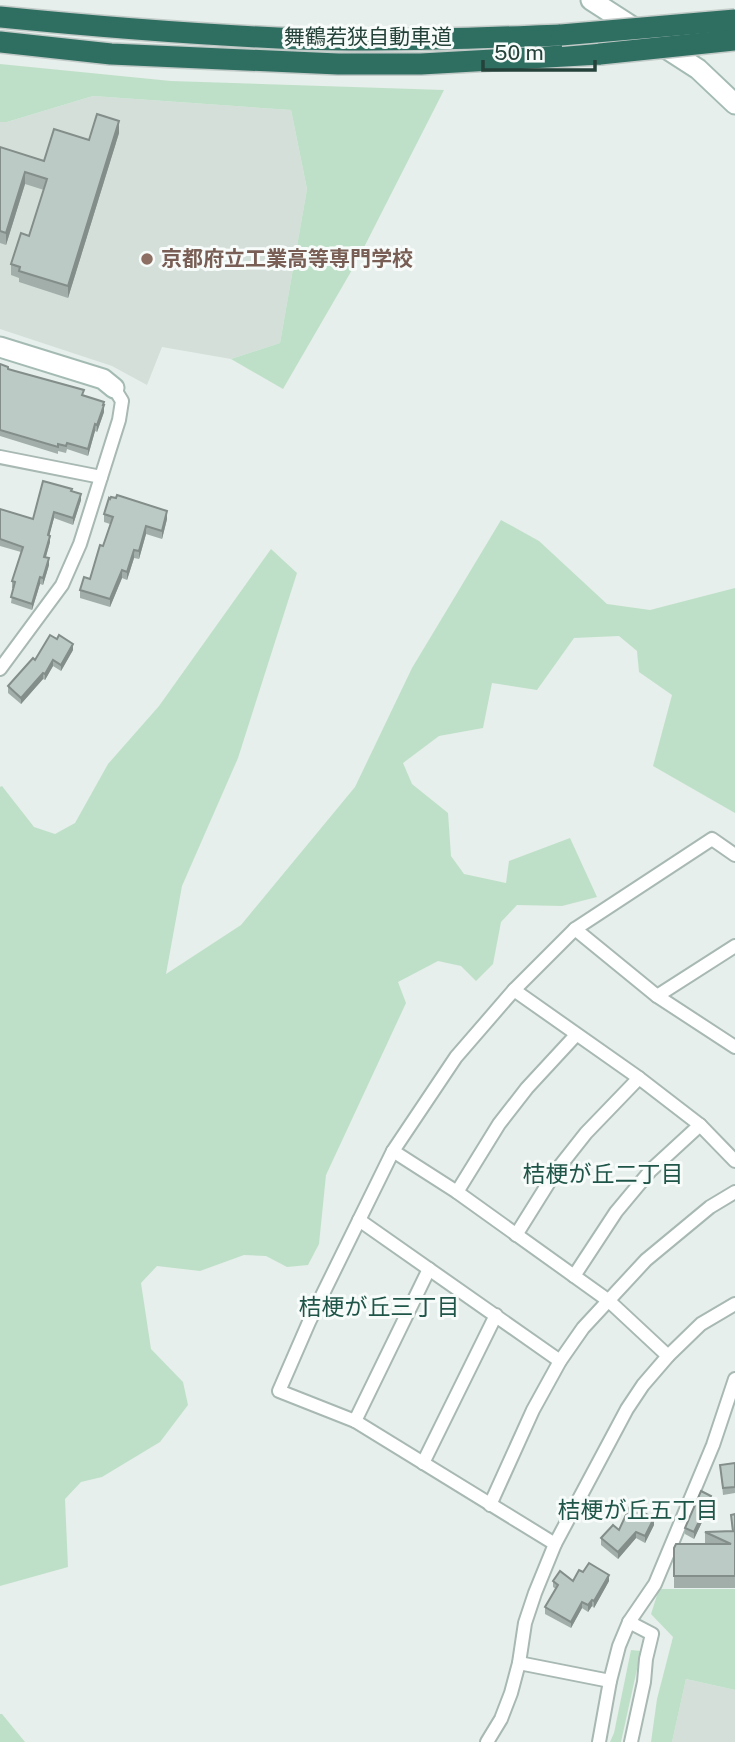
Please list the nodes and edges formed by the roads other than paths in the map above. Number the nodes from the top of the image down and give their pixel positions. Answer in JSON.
{"nodes":[{"id":1,"x":591,"y":0,"type":"edge"},
{"id":2,"x":0,"y":17,"type":"edge"},
{"id":3,"x":735,"y":20,"type":"edge"},
{"id":4,"x":735,"y":40,"type":"edge"},
{"id":5,"x":0,"y":41,"type":"edge"},
{"id":6,"x":735,"y":104,"type":"edge"},
{"id":7,"x":0,"y":347,"type":"edge"},
{"id":8,"x":114,"y":388,"type":"joint"},
{"id":9,"x":1,"y":462,"type":"edge"},
{"id":10,"x":101,"y":477,"type":"junction"},
{"id":11,"x":5,"y":657,"type":"edge"},
{"id":12,"x":0,"y":669,"type":"edge"},
{"id":13,"x":735,"y":855,"type":"edge"},
{"id":14,"x":575,"y":929,"type":"junction"},
{"id":15,"x":735,"y":946,"type":"edge"},
{"id":16,"x":514,"y":990,"type":"junction"},
{"id":17,"x":657,"y":996,"type":"junction"},
{"id":18,"x":576,"y":1035,"type":"junction"},
{"id":19,"x":735,"y":1047,"type":"edge"},
{"id":20,"x":639,"y":1078,"type":"junction"},
{"id":21,"x":701,"y":1125,"type":"junction"},
{"id":22,"x":393,"y":1151,"type":"junction"},
{"id":23,"x":735,"y":1161,"type":"edge"},
{"id":24,"x":457,"y":1192,"type":"junction"},
{"id":25,"x":735,"y":1192,"type":"edge"},
{"id":26,"x":359,"y":1220,"type":"junction"},
{"id":27,"x":516,"y":1235,"type":"junction"},
{"id":28,"x":429,"y":1269,"type":"junction"},
{"id":29,"x":574,"y":1276,"type":"junction"},
{"id":30,"x":609,"y":1301,"type":"junction"},
{"id":31,"x":735,"y":1304,"type":"edge"},
{"id":32,"x":496,"y":1315,"type":"junction"},
{"id":33,"x":668,"y":1356,"type":"junction"},
{"id":34,"x":559,"y":1360,"type":"junction"},
{"id":35,"x":735,"y":1379,"type":"edge"},
{"id":36,"x":355,"y":1421,"type":"junction"},
{"id":37,"x":423,"y":1463,"type":"junction"},
{"id":38,"x":490,"y":1505,"type":"junction"},
{"id":39,"x":555,"y":1544,"type":"junction"},
{"id":40,"x":629,"y":1622,"type":"junction"},
{"id":41,"x":519,"y":1663,"type":"junction"},
{"id":42,"x":610,"y":1681,"type":"junction"},
{"id":43,"x":487,"y":1742,"type":"edge"},
{"id":44,"x":599,"y":1742,"type":"edge"},
{"id":45,"x":631,"y":1742,"type":"edge"}],
"edges":[{"from":1,"to":6,"type":"street"},
{"from":2,"to":3,"type":"highway","name":"舞鶴若狭自動車道","bridge":true},
{"from":4,"to":5,"type":"highway","name":"舞鶴若狭自動車道","bridge":true},
{"from":7,"to":8,"type":"street"},
{"from":8,"to":10,"type":"street"},
{"from":9,"to":10,"type":"street"},
{"from":10,"to":11,"type":"street"},
{"from":11,"to":12,"type":"street"},
{"from":13,"to":14,"type":"street"},
{"from":14,"to":16,"type":"street"},
{"from":14,"to":17,"type":"street"},
{"from":15,"to":17,"type":"street"},
{"from":16,"to":18,"type":"street"},
{"from":16,"to":22,"type":"street"},
{"from":17,"to":19,"type":"street"},
{"from":18,"to":20,"type":"street"},
{"from":18,"to":24,"type":"street"},
{"from":20,"to":21,"type":"street"},
{"from":20,"to":27,"type":"street"},
{"from":21,"to":23,"type":"street"},
{"from":21,"to":29,"type":"street"},
{"from":22,"to":24,"type":"street"},
{"from":22,"to":26,"type":"street"},
{"from":24,"to":27,"type":"street"},
{"from":25,"to":30,"type":"street"},
{"from":26,"to":28,"type":"street"},
{"from":26,"to":36,"type":"street"},
{"from":27,"to":29,"type":"street"},
{"from":28,"to":32,"type":"street"},
{"from":28,"to":36,"type":"street"},
{"from":29,"to":30,"type":"street"},
{"from":30,"to":33,"type":"street"},
{"from":30,"to":34,"type":"street"},
{"from":31,"to":33,"type":"street"},
{"from":32,"to":34,"type":"street"},
{"from":32,"to":37,"type":"street"},
{"from":33,"to":39,"type":"street"},
{"from":34,"to":38,"type":"street"},
{"from":35,"to":40,"type":"street"},
{"from":36,"to":37,"type":"street"},
{"from":37,"to":38,"type":"street"},
{"from":38,"to":39,"type":"street"},
{"from":39,"to":41,"type":"street"},
{"from":40,"to":42,"type":"street"},
{"from":40,"to":45,"type":"street"},
{"from":41,"to":42,"type":"street"},
{"from":41,"to":43,"type":"street"},
{"from":42,"to":44,"type":"street"}]}
